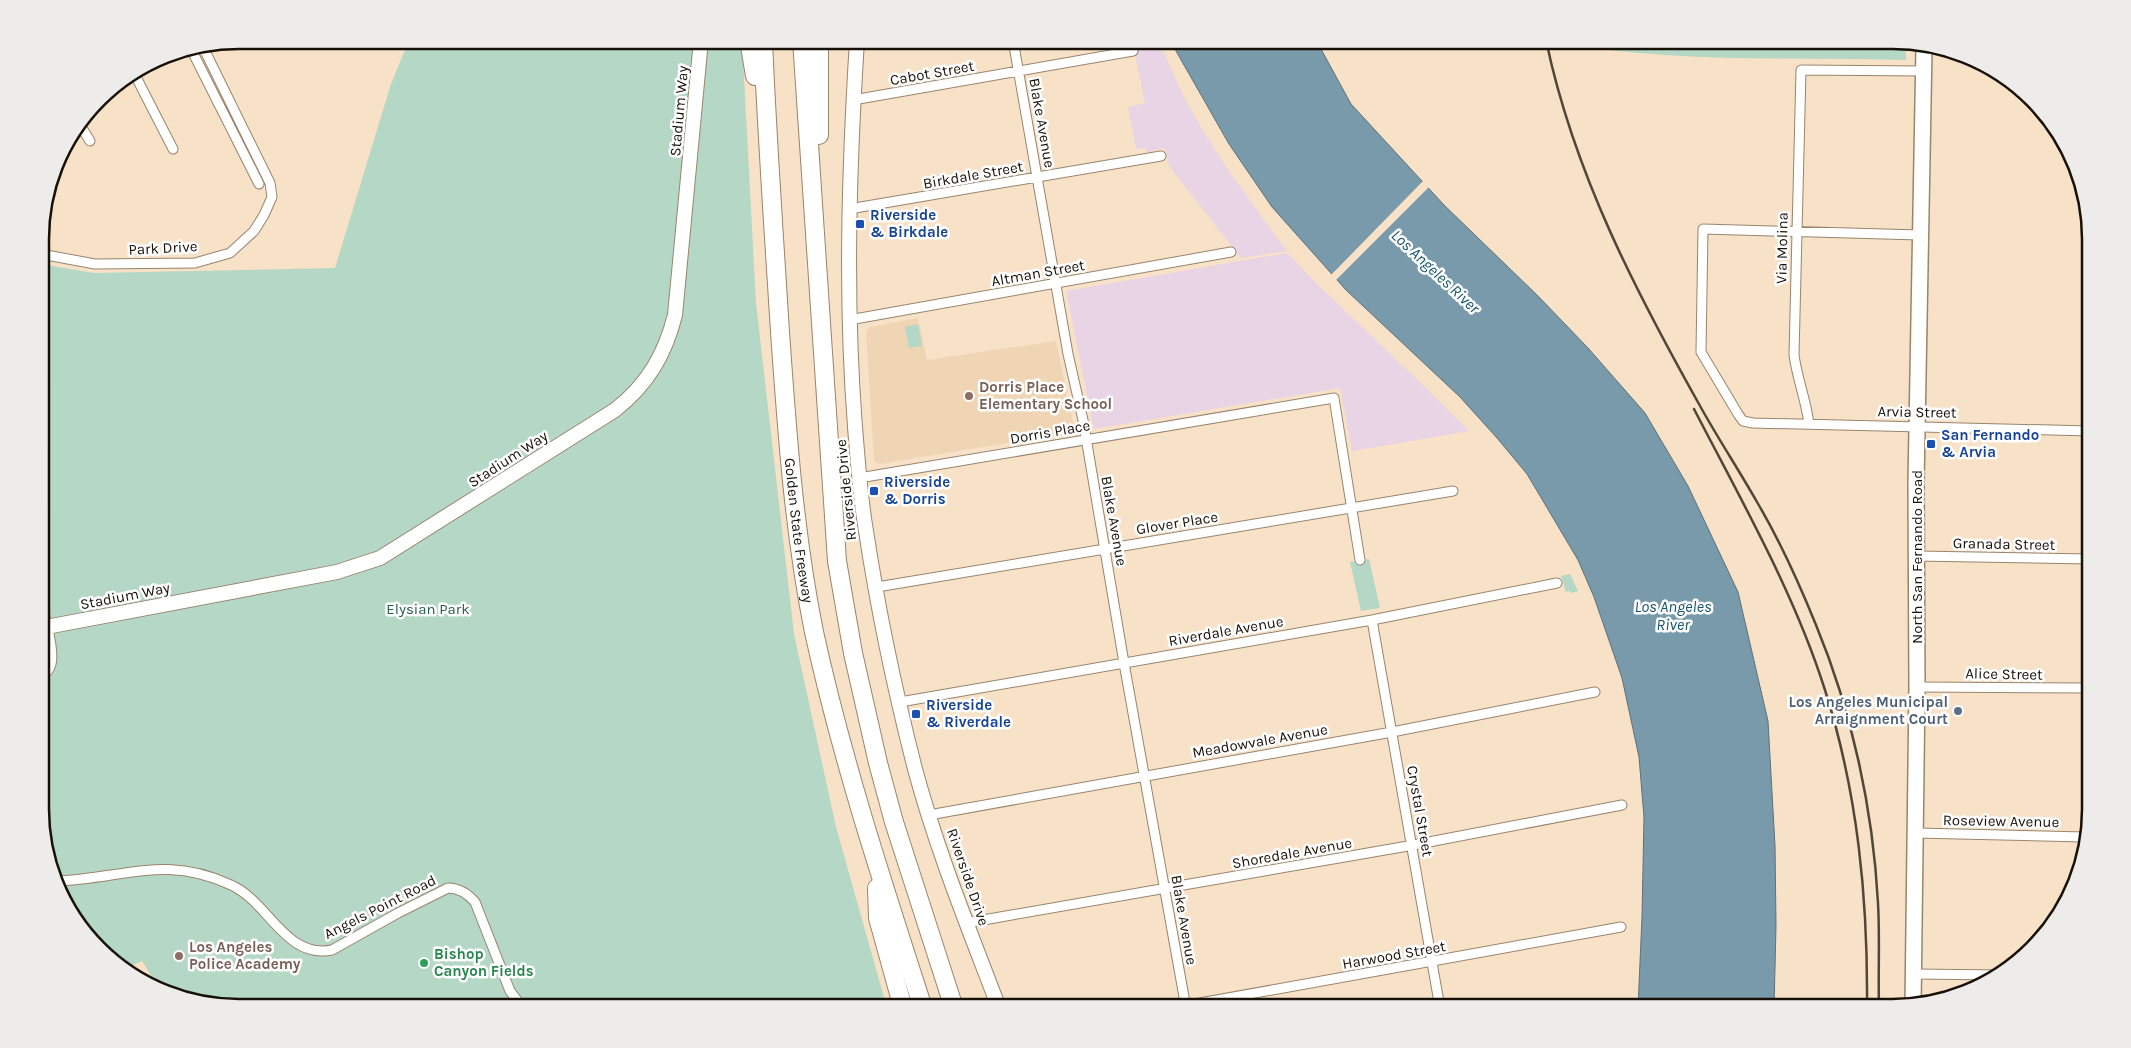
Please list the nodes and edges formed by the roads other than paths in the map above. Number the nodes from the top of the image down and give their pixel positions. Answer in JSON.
{"nodes":[{"id":1,"x":701,"y":49,"type":"edge"},
{"id":2,"x":751,"y":49,"type":"edge"},
{"id":3,"x":763,"y":49,"type":"edge"},
{"id":4,"x":803,"y":49,"type":"edge"},
{"id":5,"x":819,"y":49,"type":"edge"},
{"id":6,"x":856,"y":49,"type":"edge"},
{"id":7,"x":1015,"y":49,"type":"edge"},
{"id":8,"x":205,"y":51,"type":"edge"},
{"id":9,"x":1133,"y":51,"type":"dead end"},
{"id":10,"x":1924,"y":51,"type":"edge"},
{"id":11,"x":193,"y":54,"type":"edge"},
{"id":12,"x":1923,"y":71,"type":"junction"},
{"id":13,"x":1019,"y":72,"type":"junction"},
{"id":14,"x":137,"y":79,"type":"edge"},
{"id":15,"x":853,"y":100,"type":"junction"},
{"id":16,"x":83,"y":130,"type":"edge"},
{"id":17,"x":90,"y":141,"type":"dead end"},
{"id":18,"x":767,"y":141,"type":"junction"},
{"id":19,"x":173,"y":148,"type":"dead end"},
{"id":20,"x":1161,"y":156,"type":"dead end"},
{"id":21,"x":1037,"y":178,"type":"junction"},
{"id":22,"x":259,"y":184,"type":"dead end"},
{"id":23,"x":849,"y":209,"type":"junction"},
{"id":24,"x":1796,"y":232,"type":"junction"},
{"id":25,"x":1920,"y":235,"type":"junction"},
{"id":26,"x":815,"y":246,"type":"junction"},
{"id":27,"x":1231,"y":252,"type":"dead end"},
{"id":28,"x":49,"y":256,"type":"edge"},
{"id":29,"x":1056,"y":283,"type":"junction"},
{"id":30,"x":849,"y":320,"type":"junction"},
{"id":31,"x":1809,"y":424,"type":"junction"},
{"id":32,"x":1917,"y":426,"type":"junction"},
{"id":33,"x":2082,"y":431,"type":"edge"},
{"id":34,"x":1086,"y":440,"type":"junction"},
{"id":35,"x":859,"y":478,"type":"junction"},
{"id":36,"x":1453,"y":491,"type":"dead end"},
{"id":37,"x":1352,"y":508,"type":"junction"},
{"id":38,"x":1105,"y":549,"type":"junction"},
{"id":39,"x":1916,"y":556,"type":"junction"},
{"id":40,"x":2082,"y":559,"type":"edge"},
{"id":41,"x":1360,"y":560,"type":"dead end"},
{"id":42,"x":1557,"y":583,"type":"dead end"},
{"id":43,"x":877,"y":587,"type":"junction"},
{"id":44,"x":1372,"y":620,"type":"junction"},
{"id":45,"x":49,"y":626,"type":"edge"},
{"id":46,"x":49,"y":652,"type":"edge"},
{"id":47,"x":1124,"y":663,"type":"junction"},
{"id":48,"x":49,"y":667,"type":"edge"},
{"id":49,"x":1917,"y":687,"type":"junction"},
{"id":50,"x":2082,"y":688,"type":"edge"},
{"id":51,"x":1595,"y":692,"type":"dead end"},
{"id":52,"x":900,"y":702,"type":"junction"},
{"id":53,"x":1392,"y":732,"type":"junction"},
{"id":54,"x":1144,"y":775,"type":"junction"},
{"id":55,"x":1622,"y":805,"type":"dead end"},
{"id":56,"x":929,"y":814,"type":"junction"},
{"id":57,"x":1916,"y":833,"type":"junction"},
{"id":58,"x":2081,"y":837,"type":"edge"},
{"id":59,"x":1412,"y":846,"type":"junction"},
{"id":60,"x":876,"y":863,"type":"junction"},
{"id":61,"x":63,"y":881,"type":"edge"},
{"id":62,"x":1165,"y":890,"type":"junction"},
{"id":63,"x":966,"y":923,"type":"junction"},
{"id":64,"x":1620,"y":927,"type":"dead end"},
{"id":65,"x":1432,"y":962,"type":"junction"},
{"id":66,"x":1914,"y":974,"type":"junction"},
{"id":67,"x":1985,"y":975,"type":"edge"},
{"id":68,"x":1913,"y":998,"type":"edge"},
{"id":69,"x":516,"y":999,"type":"edge"},
{"id":70,"x":900,"y":999,"type":"edge"},
{"id":71,"x":920,"y":999,"type":"edge"},
{"id":72,"x":951,"y":999,"type":"edge"},
{"id":73,"x":996,"y":999,"type":"edge"},
{"id":74,"x":1185,"y":999,"type":"edge"},
{"id":75,"x":1230,"y":999,"type":"edge"},
{"id":76,"x":1438,"y":999,"type":"edge"}],
"edges":[{"from":1,"to":45,"type":"main road","name":"Stadium Way"},
{"from":2,"to":18,"type":"highway"},
{"from":3,"to":18,"type":"highway","name":"Golden State Freeway"},
{"from":4,"to":26,"type":"highway"},
{"from":5,"to":26,"type":"highway"},
{"from":6,"to":15,"type":"main road","name":"Riverside Drive"},
{"from":7,"to":13,"type":"street","name":"Blake Avenue"},
{"from":8,"to":28,"type":"street","name":"Park Drive"},
{"from":9,"to":13,"type":"street","name":"Cabot Street"},
{"from":10,"to":12,"type":"main road","name":"North San Fernando Road"},
{"from":11,"to":22,"type":"street"},
{"from":12,"to":24,"type":"street","name":"Via Molina"},
{"from":12,"to":25,"type":"main road","name":"North San Fernando Road"},
{"from":13,"to":15,"type":"street","name":"Cabot Street"},
{"from":13,"to":21,"type":"street","name":"Blake Avenue"},
{"from":14,"to":19,"type":"street"},
{"from":15,"to":23,"type":"main road","name":"Riverside Drive"},
{"from":16,"to":17,"type":"street"},
{"from":18,"to":60,"type":"highway","name":"Golden State Freeway"},
{"from":20,"to":21,"type":"street","name":"Birkdale Street"},
{"from":21,"to":23,"type":"street","name":"Birkdale Street"},
{"from":21,"to":29,"type":"street","name":"Blake Avenue"},
{"from":23,"to":30,"type":"main road","name":"Riverside Drive"},
{"from":24,"to":25,"type":"street"},
{"from":24,"to":31,"type":"street","name":"Via Molina"},
{"from":24,"to":31,"type":"street","name":"Arvia Street"},
{"from":25,"to":32,"type":"main road","name":"North San Fernando Road"},
{"from":26,"to":72,"type":"highway"},
{"from":27,"to":29,"type":"street","name":"Altman Street"},
{"from":29,"to":30,"type":"street","name":"Altman Street"},
{"from":29,"to":34,"type":"street","name":"Blake Avenue"},
{"from":30,"to":35,"type":"main road","name":"Riverside Drive"},
{"from":31,"to":32,"type":"street","name":"Arvia Street"},
{"from":32,"to":33,"type":"street","name":"Arvia Street"},
{"from":32,"to":39,"type":"main road","name":"North San Fernando Road"},
{"from":34,"to":35,"type":"street","name":"Dorris Place"},
{"from":34,"to":37,"type":"street","name":"Dorris Place"},
{"from":34,"to":38,"type":"street","name":"Blake Avenue"},
{"from":35,"to":43,"type":"main road","name":"Riverside Drive"},
{"from":36,"to":37,"type":"street","name":"Glover Place"},
{"from":37,"to":38,"type":"street","name":"Glover Place"},
{"from":37,"to":41,"type":"street"},
{"from":38,"to":43,"type":"street","name":"Glover Place"},
{"from":38,"to":47,"type":"street","name":"Blake Avenue"},
{"from":39,"to":40,"type":"street","name":"Granada Street"},
{"from":39,"to":49,"type":"main road","name":"North San Fernando Road"},
{"from":42,"to":44,"type":"street","name":"Riverdale Avenue"},
{"from":43,"to":52,"type":"main road","name":"Riverside Drive"},
{"from":44,"to":47,"type":"street","name":"Riverdale Avenue"},
{"from":44,"to":53,"type":"street","name":"Crystal Street"},
{"from":46,"to":48,"type":"street"},
{"from":47,"to":52,"type":"street","name":"Riverdale Avenue"},
{"from":47,"to":54,"type":"street","name":"Blake Avenue"},
{"from":49,"to":50,"type":"street","name":"Alice Street"},
{"from":49,"to":57,"type":"main road","name":"North San Fernando Road"},
{"from":51,"to":53,"type":"street","name":"Meadowvale Avenue"},
{"from":52,"to":56,"type":"main road","name":"Riverside Drive"},
{"from":53,"to":54,"type":"street","name":"Meadowvale Avenue"},
{"from":53,"to":59,"type":"street","name":"Crystal Street"},
{"from":54,"to":56,"type":"street","name":"Meadowvale Avenue"},
{"from":54,"to":62,"type":"street","name":"Blake Avenue"},
{"from":55,"to":59,"type":"street","name":"Shoredale Avenue"},
{"from":56,"to":63,"type":"main road","name":"Riverside Drive"},
{"from":57,"to":58,"type":"street","name":"Roseview Avenue"},
{"from":57,"to":66,"type":"main road","name":"North San Fernando Road"},
{"from":59,"to":62,"type":"street","name":"Shoredale Avenue"},
{"from":59,"to":65,"type":"street","name":"Crystal Street"},
{"from":60,"to":70,"type":"highway"},
{"from":60,"to":71,"type":"highway","name":"Golden State Freeway"},
{"from":61,"to":69,"type":"street","name":"Angels Point Road"},
{"from":62,"to":63,"type":"street","name":"Shoredale Avenue"},
{"from":62,"to":74,"type":"street","name":"Blake Avenue"},
{"from":63,"to":73,"type":"main road","name":"Riverside Drive"},
{"from":64,"to":65,"type":"street","name":"Harwood Street"},
{"from":65,"to":75,"type":"street","name":"Harwood Street"},
{"from":65,"to":76,"type":"street","name":"Crystal Street"},
{"from":66,"to":67,"type":"street"},
{"from":66,"to":68,"type":"main road","name":"North San Fernando Road"}]}
